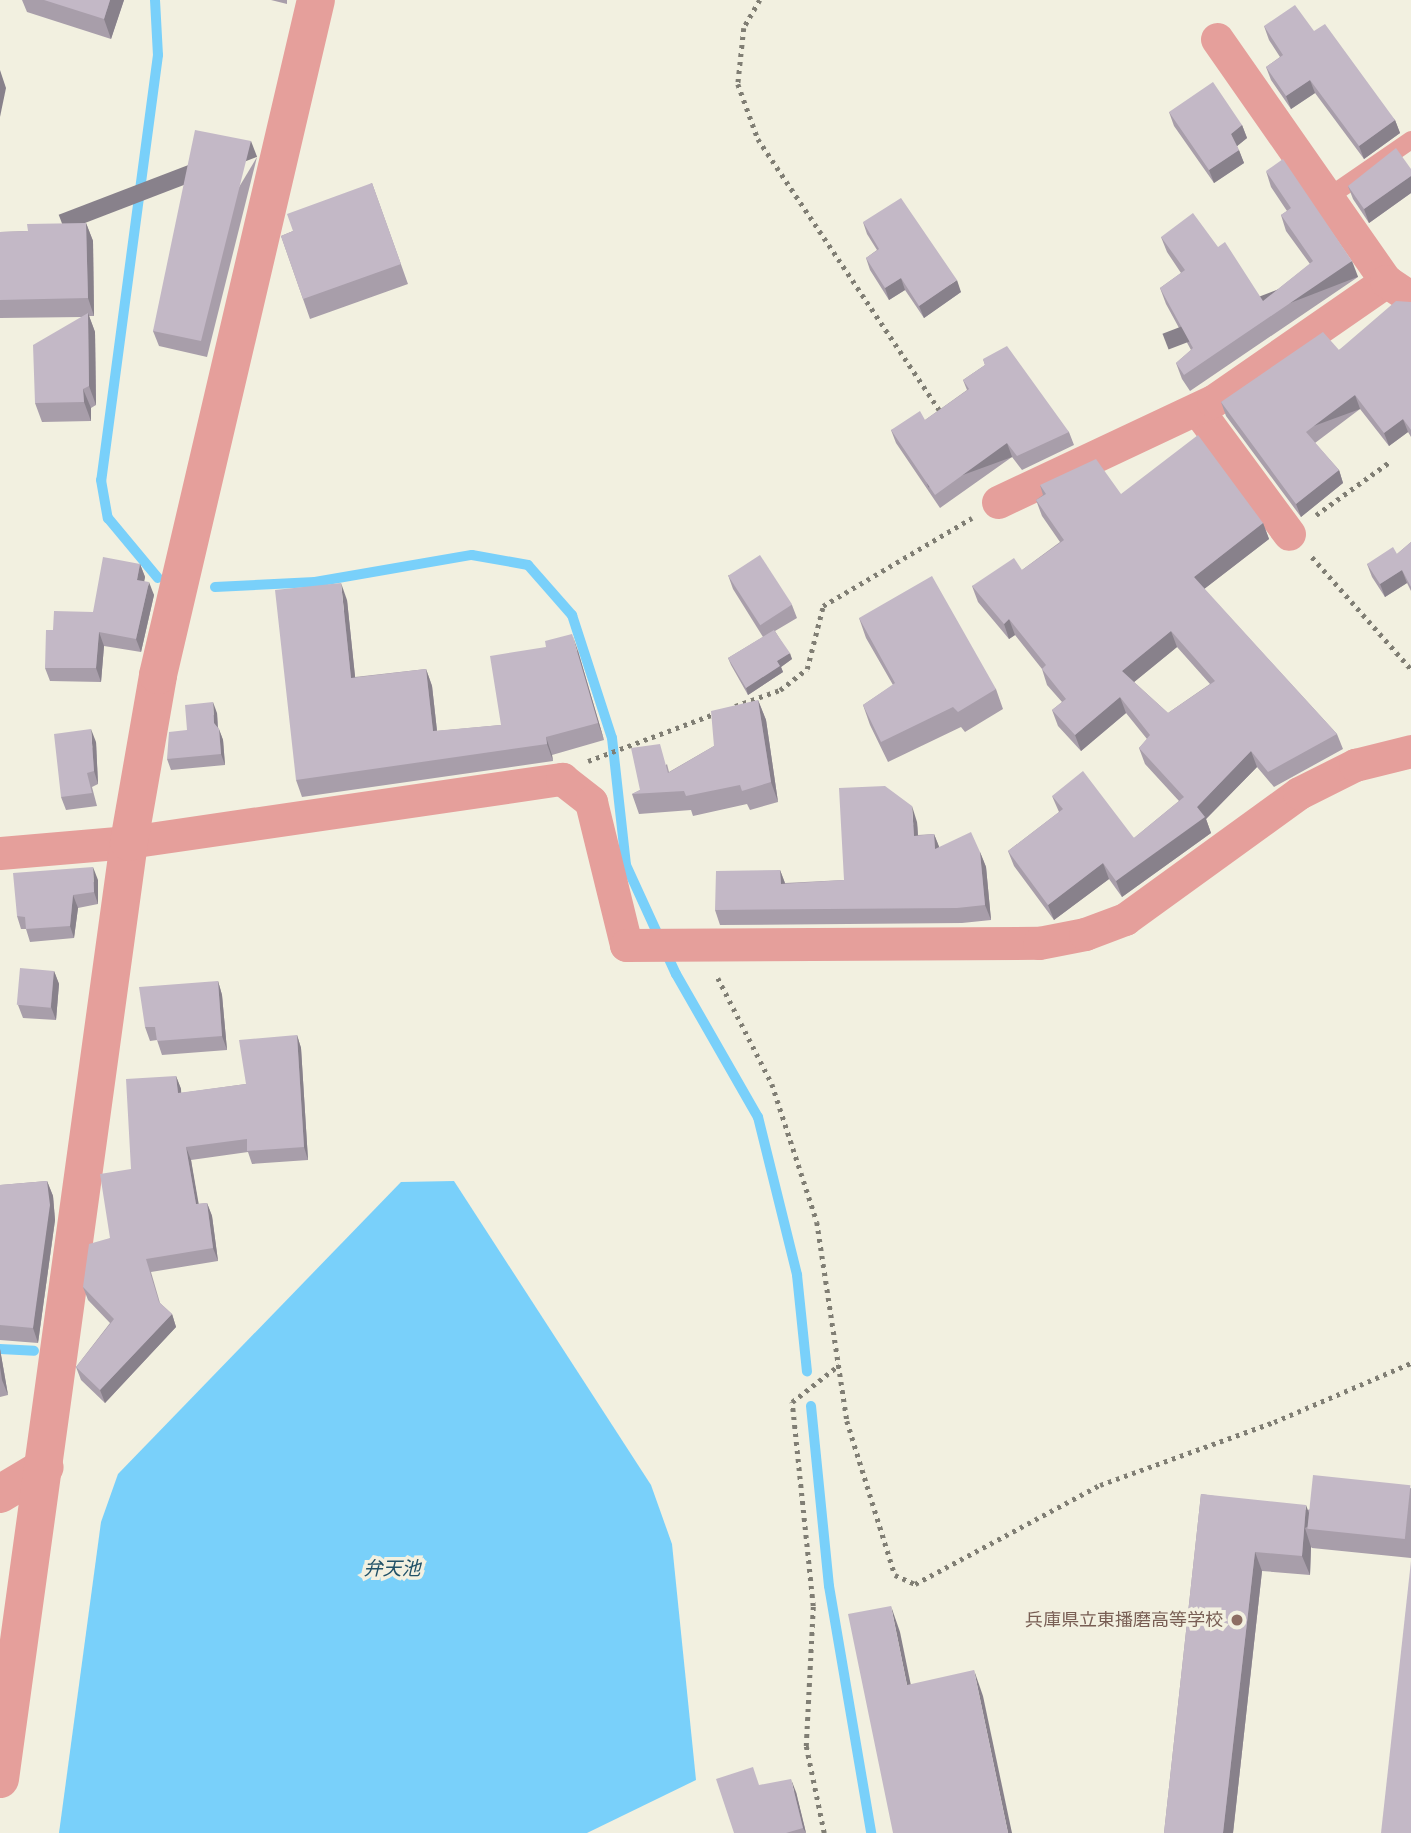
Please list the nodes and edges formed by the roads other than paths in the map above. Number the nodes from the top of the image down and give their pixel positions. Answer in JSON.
{"nodes":[{"id":1,"x":316,"y":0,"type":"edge"},
{"id":2,"x":1217,"y":39,"type":"dead end"},
{"id":3,"x":1411,"y":140,"type":"edge"},
{"id":4,"x":1327,"y":198,"type":"junction"},
{"id":5,"x":1399,"y":290,"type":"edge"},
{"id":6,"x":1197,"y":409,"type":"junction"},
{"id":7,"x":998,"y":502,"type":"road end"},
{"id":8,"x":1289,"y":534,"type":"road end"},
{"id":9,"x":1411,"y":751,"type":"edge"},
{"id":10,"x":129,"y":842,"type":"junction"},
{"id":11,"x":0,"y":853,"type":"edge"},
{"id":12,"x":45,"y":1467,"type":"junction"},
{"id":13,"x":0,"y":1494,"type":"edge"},
{"id":14,"x":0,"y":1779,"type":"edge"}],
"edges":[{"from":1,"to":10,"type":"street"},
{"from":2,"to":4,"type":"street"},
{"from":3,"to":4,"type":"lane"},
{"from":4,"to":5,"type":"street"},
{"from":5,"to":6,"type":"street"},
{"from":6,"to":7,"type":"street"},
{"from":6,"to":8,"type":"street"},
{"from":9,"to":10,"type":"street"},
{"from":10,"to":11,"type":"street"},
{"from":10,"to":12,"type":"street"},
{"from":12,"to":13,"type":"street"},
{"from":12,"to":14,"type":"street"}]}
